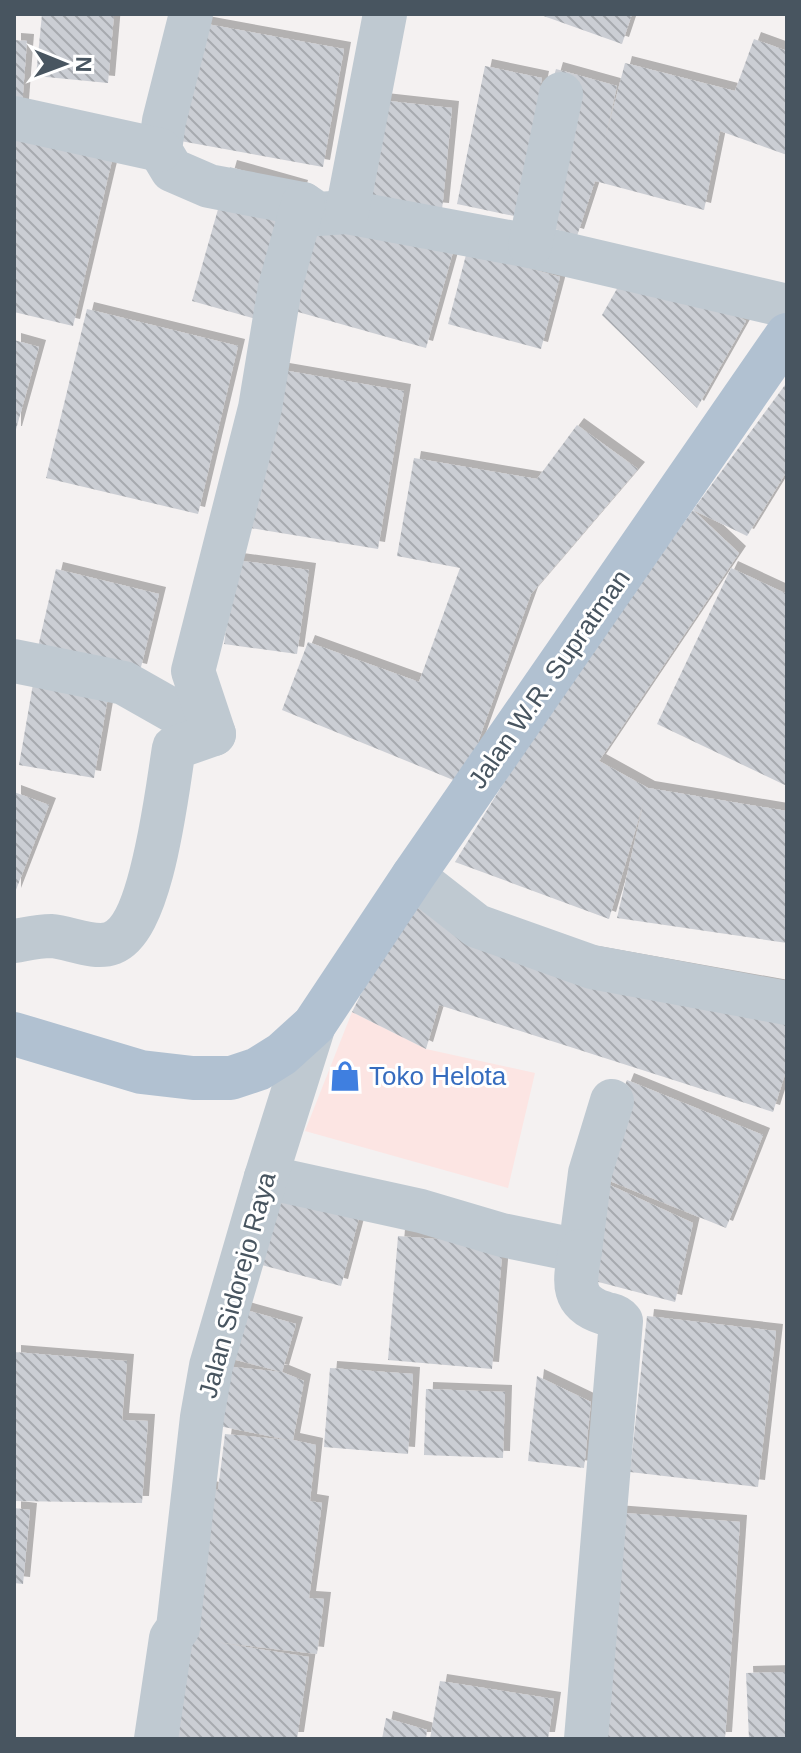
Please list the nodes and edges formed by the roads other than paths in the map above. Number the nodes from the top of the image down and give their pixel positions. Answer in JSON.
{"nodes":[{"id":1,"x":191,"y":14,"type":"edge"},
{"id":2,"x":385,"y":14,"type":"edge"},
{"id":3,"x":561,"y":94,"type":"dead end"},
{"id":4,"x":14,"y":118,"type":"edge"},
{"id":5,"x":160,"y":150,"type":"junction"},
{"id":6,"x":303,"y":204,"type":"junction"},
{"id":7,"x":347,"y":212,"type":"junction"},
{"id":8,"x":530,"y":246,"type":"junction"},
{"id":9,"x":787,"y":306,"type":"edge"},
{"id":10,"x":787,"y":335,"type":"edge"},
{"id":11,"x":14,"y":661,"type":"edge"},
{"id":12,"x":214,"y":734,"type":"junction"},
{"id":13,"x":413,"y":876,"type":"junction"},
{"id":14,"x":14,"y":941,"type":"edge"},
{"id":15,"x":787,"y":1003,"type":"edge"},
{"id":16,"x":314,"y":1025,"type":"junction"},
{"id":17,"x":14,"y":1034,"type":"edge"},
{"id":18,"x":612,"y":1101,"type":"dead end"},
{"id":19,"x":266,"y":1177,"type":"junction"},
{"id":20,"x":580,"y":1251,"type":"junction"},
{"id":21,"x":156,"y":1739,"type":"edge"},
{"id":22,"x":586,"y":1739,"type":"edge"}],
"edges":[{"from":1,"to":5,"type":"street"},
{"from":2,"to":7,"type":"street"},
{"from":3,"to":8,"type":"street"},
{"from":4,"to":5,"type":"street"},
{"from":5,"to":6,"type":"street"},
{"from":6,"to":7,"type":"street"},
{"from":6,"to":12,"type":"street"},
{"from":7,"to":8,"type":"street"},
{"from":8,"to":9,"type":"street"},
{"from":10,"to":13,"type":"main road","name":"Jalan W.R. Supratman"},
{"from":11,"to":12,"type":"street"},
{"from":12,"to":14,"type":"street"},
{"from":13,"to":15,"type":"street"},
{"from":13,"to":16,"type":"main road","name":"Jalan W.R. Supratman"},
{"from":16,"to":17,"type":"main road","name":"Jalan W.R. Supratman"},
{"from":16,"to":19,"type":"street","name":"Jalan Sidorejo Raya"},
{"from":18,"to":20,"type":"street"},
{"from":19,"to":20,"type":"street"},
{"from":19,"to":21,"type":"street","name":"Jalan Sidorejo Raya"},
{"from":20,"to":22,"type":"street"}]}
